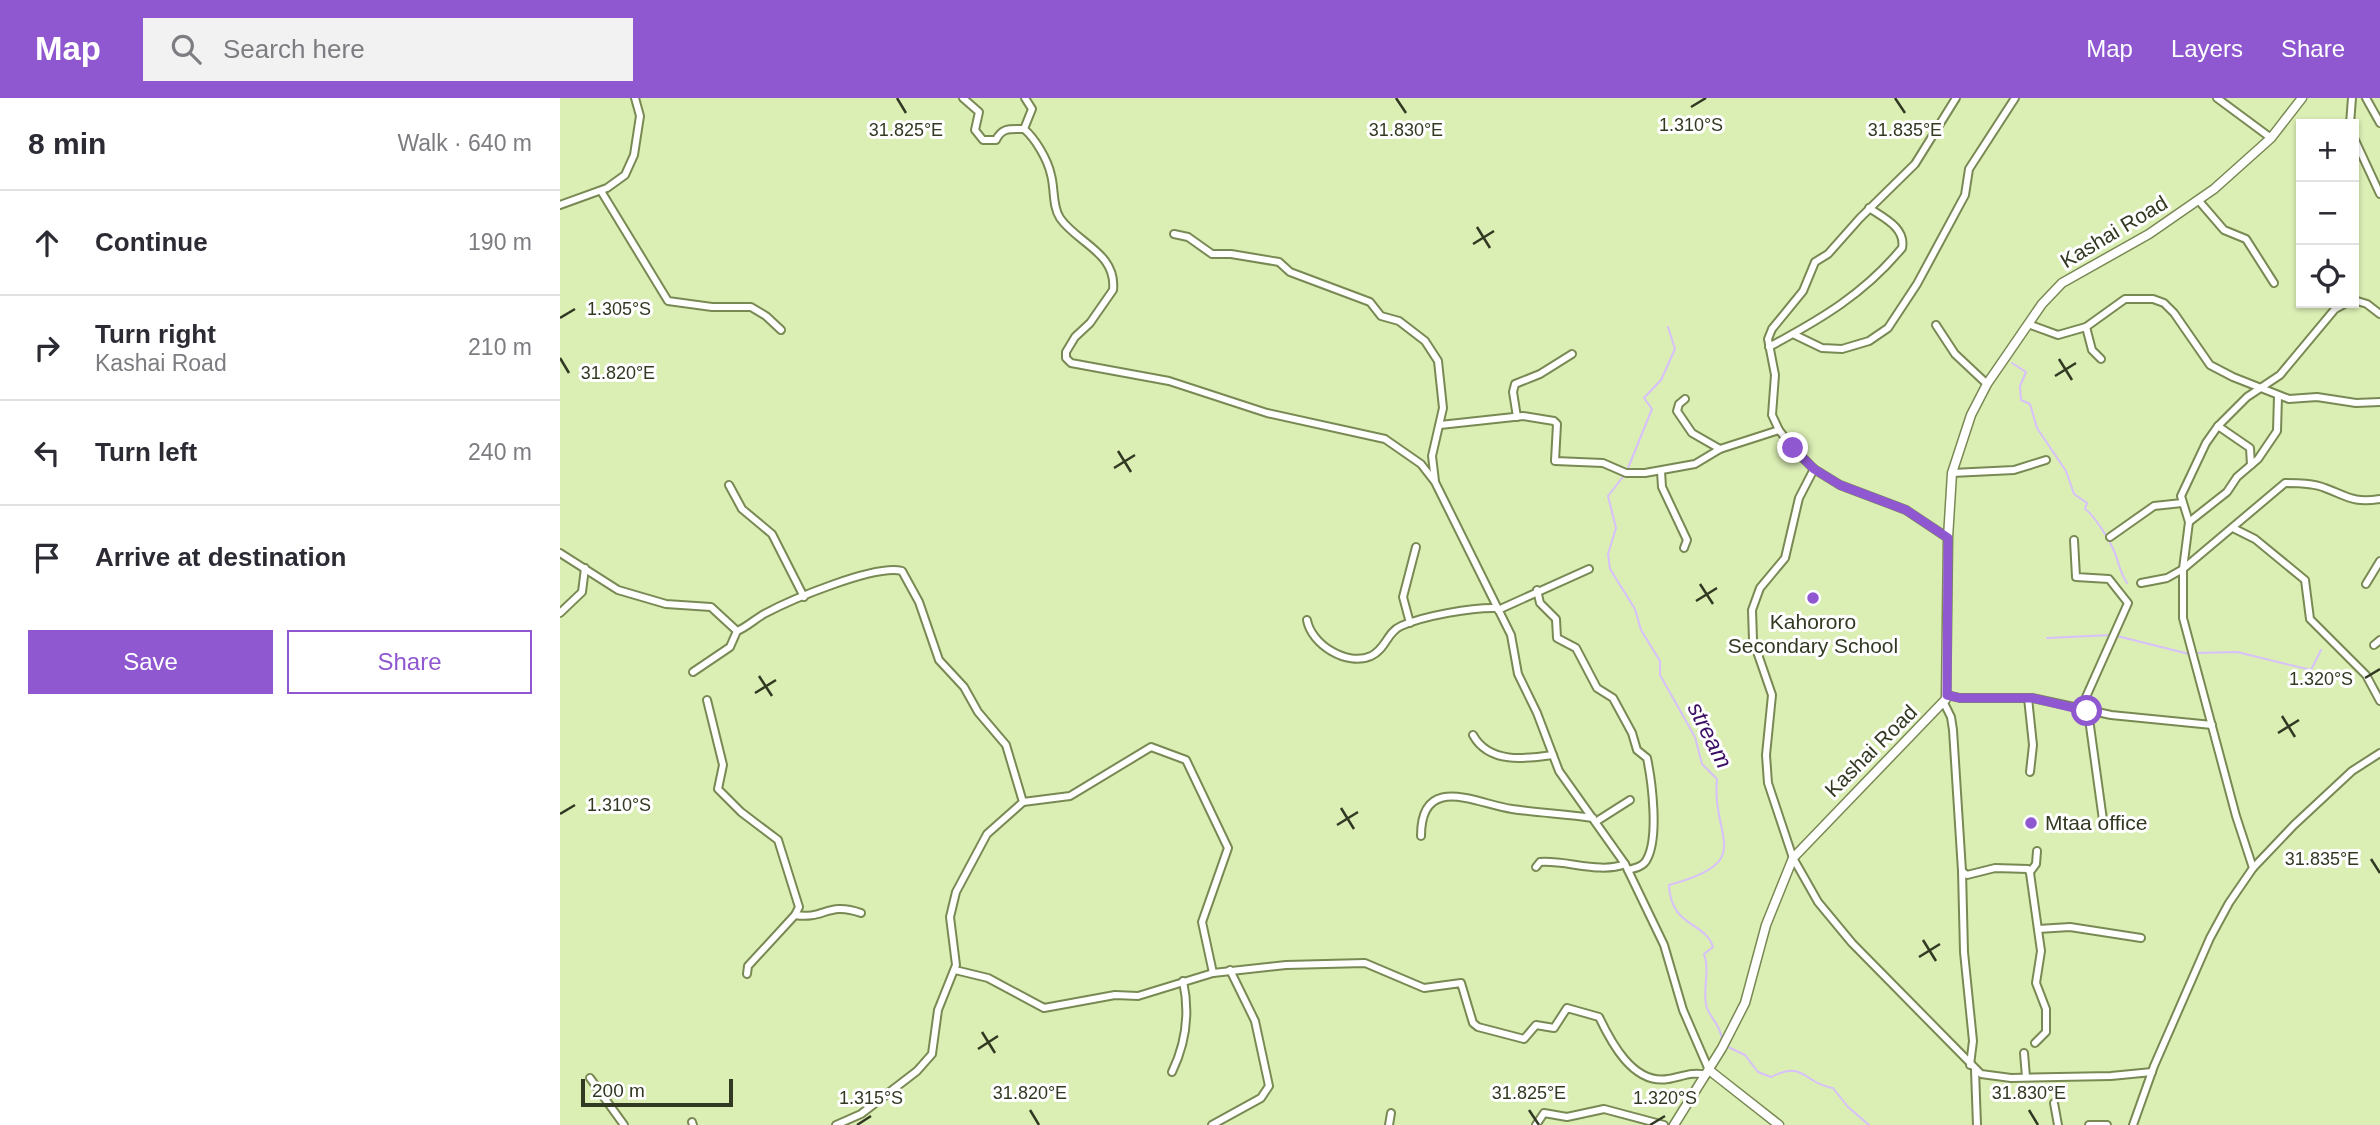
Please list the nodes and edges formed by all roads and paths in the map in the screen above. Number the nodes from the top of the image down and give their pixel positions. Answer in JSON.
{"nodes":[{"id":1,"x":635,"y":98,"type":"edge"},
{"id":2,"x":963,"y":98,"type":"edge"},
{"id":3,"x":1025,"y":98,"type":"edge"},
{"id":4,"x":1956,"y":98,"type":"edge"},
{"id":5,"x":2015,"y":98,"type":"edge"},
{"id":6,"x":2217,"y":98,"type":"edge"},
{"id":7,"x":2302,"y":98,"type":"edge"},
{"id":8,"x":2352,"y":98,"type":"edge"},
{"id":9,"x":2366,"y":98,"type":"edge"},
{"id":10,"x":2350,"y":119,"type":"edge"},
{"id":11,"x":2380,"y":122,"type":"edge"},
{"id":12,"x":1024,"y":129,"type":"junction"},
{"id":13,"x":2271,"y":138,"type":"junction"},
{"id":14,"x":2359,"y":149,"type":"edge"},
{"id":15,"x":601,"y":191,"type":"junction"},
{"id":16,"x":2380,"y":194,"type":"edge"},
{"id":17,"x":2199,"y":201,"type":"junction"},
{"id":18,"x":560,"y":205,"type":"edge"},
{"id":19,"x":1869,"y":208,"type":"junction"},
{"id":20,"x":1174,"y":234,"type":"dead end"},
{"id":21,"x":2274,"y":282,"type":"dead end"},
{"id":22,"x":2359,"y":302,"type":"edge"},
{"id":23,"x":2337,"y":308,"type":"edge"},
{"id":24,"x":2380,"y":314,"type":"edge"},
{"id":25,"x":2028,"y":324,"type":"junction"},
{"id":26,"x":1936,"y":325,"type":"dead end"},
{"id":27,"x":2086,"y":327,"type":"junction"},
{"id":28,"x":781,"y":330,"type":"dead end"},
{"id":29,"x":1795,"y":335,"type":"junction"},
{"id":30,"x":1769,"y":347,"type":"junction"},
{"id":31,"x":1572,"y":354,"type":"dead end"},
{"id":32,"x":2101,"y":359,"type":"dead end"},
{"id":33,"x":1987,"y":384,"type":"junction"},
{"id":34,"x":2261,"y":387,"type":"junction"},
{"id":35,"x":2278,"y":396,"type":"junction"},
{"id":36,"x":1685,"y":399,"type":"dead end"},
{"id":37,"x":2380,"y":402,"type":"edge"},
{"id":38,"x":1517,"y":417,"type":"junction"},
{"id":39,"x":1440,"y":425,"type":"junction"},
{"id":40,"x":2218,"y":426,"type":"junction"},
{"id":41,"x":1779,"y":430,"type":"junction"},
{"id":42,"x":1720,"y":449,"type":"junction"},
{"id":43,"x":2046,"y":460,"type":"dead end"},
{"id":44,"x":2251,"y":465,"type":"junction"},
{"id":45,"x":1814,"y":469,"type":"junction"},
{"id":46,"x":1661,"y":471,"type":"junction"},
{"id":47,"x":1952,"y":473,"type":"junction"},
{"id":48,"x":1435,"y":482,"type":"junction"},
{"id":49,"x":729,"y":485,"type":"dead end"},
{"id":50,"x":2380,"y":499,"type":"edge"},
{"id":51,"x":2182,"y":503,"type":"junction"},
{"id":52,"x":2189,"y":522,"type":"junction"},
{"id":53,"x":2233,"y":528,"type":"junction"},
{"id":54,"x":2110,"y":537,"type":"dead end"},
{"id":55,"x":1948,"y":538,"type":"junction"},
{"id":56,"x":2074,"y":540,"type":"dead end"},
{"id":57,"x":1416,"y":547,"type":"dead end"},
{"id":58,"x":1684,"y":548,"type":"dead end"},
{"id":59,"x":560,"y":553,"type":"edge"},
{"id":60,"x":2380,"y":561,"type":"edge"},
{"id":61,"x":585,"y":568,"type":"junction"},
{"id":62,"x":1589,"y":569,"type":"dead end"},
{"id":63,"x":2183,"y":569,"type":"junction"},
{"id":64,"x":2141,"y":583,"type":"dead end"},
{"id":65,"x":2365,"y":584,"type":"dead end"},
{"id":66,"x":1537,"y":590,"type":"junction"},
{"id":67,"x":804,"y":597,"type":"junction"},
{"id":68,"x":1497,"y":609,"type":"junction"},
{"id":69,"x":560,"y":613,"type":"edge"},
{"id":70,"x":1307,"y":620,"type":"dead end"},
{"id":71,"x":1410,"y":623,"type":"junction"},
{"id":72,"x":737,"y":631,"type":"junction"},
{"id":73,"x":693,"y":672,"type":"dead end"},
{"id":74,"x":2028,"y":698,"type":"junction"},
{"id":75,"x":707,"y":699,"type":"dead end"},
{"id":76,"x":1946,"y":699,"type":"junction"},
{"id":77,"x":2380,"y":701,"type":"edge"},
{"id":78,"x":2087,"y":711,"type":"junction"},
{"id":79,"x":2212,"y":725,"type":"junction"},
{"id":80,"x":1473,"y":735,"type":"dead end"},
{"id":81,"x":2380,"y":754,"type":"edge"},
{"id":82,"x":1553,"y":755,"type":"junction"},
{"id":83,"x":2030,"y":772,"type":"dead end"},
{"id":84,"x":1630,"y":800,"type":"dead end"},
{"id":85,"x":1023,"y":802,"type":"junction"},
{"id":86,"x":1595,"y":819,"type":"junction"},
{"id":87,"x":2103,"y":820,"type":"dead end"},
{"id":88,"x":1421,"y":836,"type":"dead end"},
{"id":89,"x":2037,"y":851,"type":"dead end"},
{"id":90,"x":1793,"y":858,"type":"junction"},
{"id":91,"x":1536,"y":867,"type":"dead end"},
{"id":92,"x":1627,"y":867,"type":"junction"},
{"id":93,"x":2253,"y":869,"type":"junction"},
{"id":94,"x":1962,"y":871,"type":"junction"},
{"id":95,"x":2030,"y":872,"type":"junction"},
{"id":96,"x":861,"y":913,"type":"dead end"},
{"id":97,"x":795,"y":915,"type":"junction"},
{"id":98,"x":2038,"y":929,"type":"junction"},
{"id":99,"x":2141,"y":938,"type":"dead end"},
{"id":100,"x":955,"y":970,"type":"junction"},
{"id":101,"x":1230,"y":970,"type":"junction"},
{"id":102,"x":1213,"y":973,"type":"junction"},
{"id":103,"x":747,"y":974,"type":"dead end"},
{"id":104,"x":1183,"y":981,"type":"junction"},
{"id":105,"x":2035,"y":1043,"type":"dead end"},
{"id":106,"x":2024,"y":1053,"type":"dead end"},
{"id":107,"x":1972,"y":1068,"type":"junction"},
{"id":108,"x":1172,"y":1072,"type":"dead end"},
{"id":109,"x":2151,"y":1072,"type":"junction"},
{"id":110,"x":1707,"y":1073,"type":"junction"},
{"id":111,"x":2026,"y":1077,"type":"junction"},
{"id":112,"x":590,"y":1078,"type":"dead end"},
{"id":113,"x":2054,"y":1103,"type":"dead end"},
{"id":114,"x":1391,"y":1113,"type":"dead end"},
{"id":115,"x":1567,"y":1116,"type":"junction"},
{"id":116,"x":624,"y":1125,"type":"edge"},
{"id":117,"x":836,"y":1125,"type":"edge"},
{"id":118,"x":1212,"y":1125,"type":"edge"},
{"id":119,"x":1389,"y":1125,"type":"edge"},
{"id":120,"x":1536,"y":1125,"type":"edge"},
{"id":121,"x":1566,"y":1125,"type":"edge"},
{"id":122,"x":1664,"y":1125,"type":"edge"},
{"id":123,"x":1674,"y":1125,"type":"edge"},
{"id":124,"x":1779,"y":1125,"type":"edge"},
{"id":125,"x":1977,"y":1125,"type":"edge"},
{"id":126,"x":2059,"y":1125,"type":"edge"},
{"id":127,"x":2089,"y":1125,"type":"edge"},
{"id":128,"x":2107,"y":1125,"type":"edge"},
{"id":129,"x":2133,"y":1125,"type":"edge"}],
"edges":[{"from":1,"to":15,"type":"street"},
{"from":2,"to":12,"type":"street"},
{"from":3,"to":12,"type":"street"},
{"from":4,"to":19,"type":"street"},
{"from":5,"to":29,"type":"street"},
{"from":6,"to":13,"type":"street"},
{"from":7,"to":13,"type":"street","name":"Kashai Road"},
{"from":8,"to":10,"type":"street"},
{"from":9,"to":11,"type":"street"},
{"from":12,"to":48,"type":"street"},
{"from":13,"to":17,"type":"street","name":"Kashai Road"},
{"from":14,"to":16,"type":"street"},
{"from":15,"to":18,"type":"street"},
{"from":15,"to":28,"type":"street"},
{"from":17,"to":21,"type":"street"},
{"from":17,"to":25,"type":"street","name":"Kashai Road"},
{"from":19,"to":29,"type":"street"},
{"from":19,"to":30,"type":"street"},
{"from":20,"to":39,"type":"street"},
{"from":22,"to":24,"type":"street"},
{"from":23,"to":34,"type":"street"},
{"from":25,"to":27,"type":"street"},
{"from":25,"to":33,"type":"street","name":"Kashai Road"},
{"from":26,"to":33,"type":"street"},
{"from":27,"to":32,"type":"street"},
{"from":27,"to":34,"type":"street"},
{"from":29,"to":30,"type":"street"},
{"from":30,"to":41,"type":"street"},
{"from":31,"to":38,"type":"street"},
{"from":33,"to":47,"type":"street","name":"Kashai Road"},
{"from":34,"to":35,"type":"street"},
{"from":34,"to":40,"type":"street"},
{"from":35,"to":37,"type":"street"},
{"from":35,"to":44,"type":"street"},
{"from":36,"to":42,"type":"street"},
{"from":38,"to":39,"type":"street"},
{"from":38,"to":46,"type":"street"},
{"from":39,"to":48,"type":"street"},
{"from":40,"to":44,"type":"street"},
{"from":40,"to":51,"type":"street"},
{"from":41,"to":42,"type":"street"},
{"from":41,"to":45,"type":"street"},
{"from":42,"to":46,"type":"street"},
{"from":43,"to":47,"type":"street"},
{"from":44,"to":52,"type":"street"},
{"from":45,"to":55,"type":"street"},
{"from":45,"to":90,"type":"street"},
{"from":46,"to":58,"type":"street"},
{"from":47,"to":55,"type":"street","name":"Kashai Road"},
{"from":48,"to":68,"type":"street"},
{"from":49,"to":67,"type":"street"},
{"from":50,"to":53,"type":"street"},
{"from":51,"to":52,"type":"street"},
{"from":51,"to":54,"type":"street"},
{"from":52,"to":63,"type":"street"},
{"from":53,"to":63,"type":"street"},
{"from":53,"to":77,"type":"street"},
{"from":55,"to":76,"type":"street","name":"Kashai Road"},
{"from":56,"to":78,"type":"street"},
{"from":57,"to":71,"type":"street"},
{"from":59,"to":61,"type":"street"},
{"from":60,"to":65,"type":"street"},
{"from":61,"to":69,"type":"street"},
{"from":61,"to":72,"type":"street"},
{"from":62,"to":66,"type":"street"},
{"from":63,"to":64,"type":"street"},
{"from":63,"to":79,"type":"street"},
{"from":66,"to":68,"type":"street"},
{"from":66,"to":92,"type":"street"},
{"from":67,"to":72,"type":"street"},
{"from":67,"to":85,"type":"street"},
{"from":68,"to":71,"type":"street"},
{"from":68,"to":82,"type":"street"},
{"from":70,"to":71,"type":"street"},
{"from":72,"to":73,"type":"street"},
{"from":74,"to":76,"type":"street"},
{"from":74,"to":78,"type":"street"},
{"from":74,"to":83,"type":"street"},
{"from":75,"to":97,"type":"street"},
{"from":76,"to":90,"type":"street","name":"Kashai Road"},
{"from":76,"to":94,"type":"street"},
{"from":78,"to":79,"type":"street"},
{"from":78,"to":87,"type":"street"},
{"from":79,"to":93,"type":"street"},
{"from":80,"to":82,"type":"street"},
{"from":81,"to":93,"type":"street"},
{"from":82,"to":86,"type":"street"},
{"from":84,"to":86,"type":"street"},
{"from":85,"to":100,"type":"street"},
{"from":85,"to":102,"type":"street"},
{"from":86,"to":88,"type":"street"},
{"from":86,"to":92,"type":"street"},
{"from":89,"to":95,"type":"street"},
{"from":90,"to":107,"type":"street"},
{"from":90,"to":110,"type":"street","name":"Kashai Road"},
{"from":91,"to":92,"type":"street"},
{"from":92,"to":110,"type":"street"},
{"from":93,"to":109,"type":"street"},
{"from":94,"to":95,"type":"street"},
{"from":94,"to":107,"type":"street"},
{"from":95,"to":98,"type":"street"},
{"from":96,"to":97,"type":"street"},
{"from":97,"to":103,"type":"street"},
{"from":98,"to":99,"type":"street"},
{"from":98,"to":105,"type":"street"},
{"from":100,"to":104,"type":"street"},
{"from":100,"to":117,"type":"street"},
{"from":101,"to":102,"type":"street"},
{"from":101,"to":110,"type":"street"},
{"from":101,"to":118,"type":"street"},
{"from":102,"to":104,"type":"street"},
{"from":104,"to":108,"type":"street"},
{"from":106,"to":111,"type":"street"},
{"from":107,"to":111,"type":"street"},
{"from":107,"to":125,"type":"street"},
{"from":109,"to":111,"type":"street"},
{"from":109,"to":129,"type":"street"},
{"from":110,"to":123,"type":"street","name":"Kashai Road"},
{"from":110,"to":124,"type":"street"},
{"from":112,"to":116,"type":"street"},
{"from":113,"to":126,"type":"street"},
{"from":114,"to":119,"type":"street"},
{"from":115,"to":120,"type":"street"},
{"from":115,"to":121,"type":"street"},
{"from":115,"to":122,"type":"street"},
{"from":127,"to":128,"type":"street"}]}
